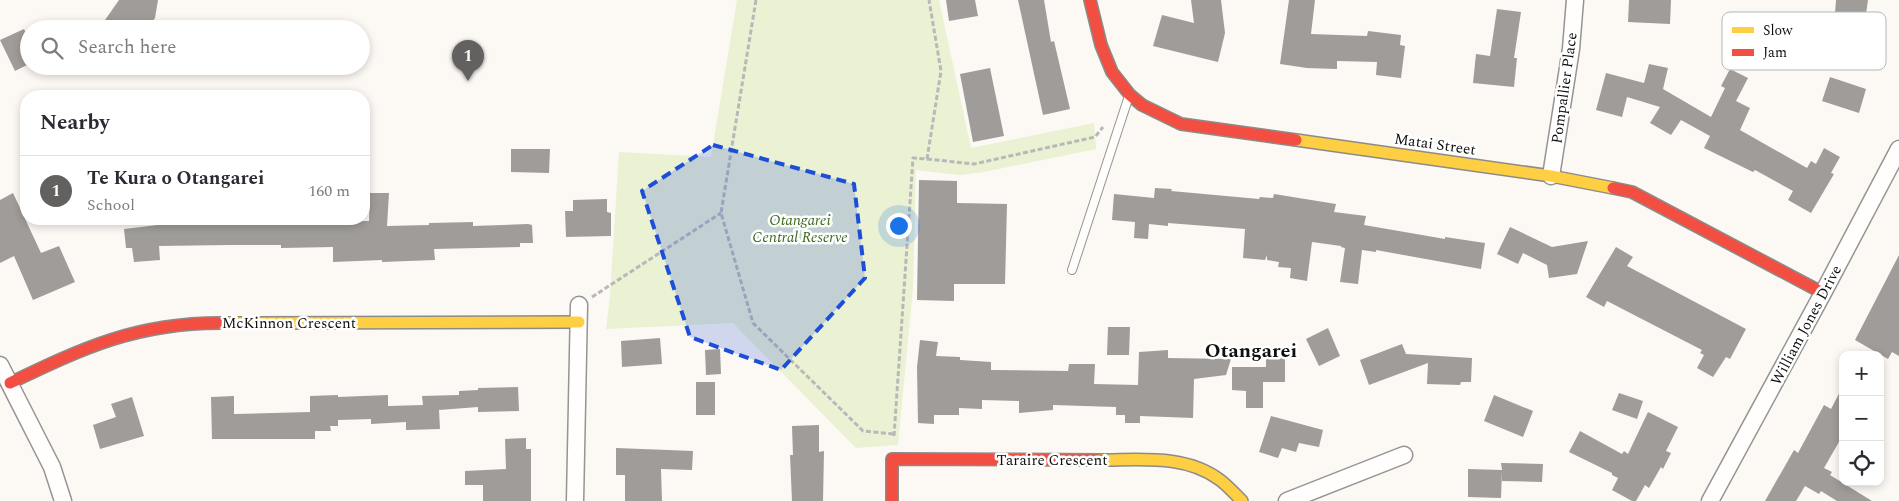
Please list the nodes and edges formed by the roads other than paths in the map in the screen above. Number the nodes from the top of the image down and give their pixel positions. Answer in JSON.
{"nodes":[{"id":1,"x":1090,"y":0,"type":"edge"},
{"id":2,"x":1575,"y":0,"type":"edge"},
{"id":3,"x":1130,"y":94,"type":"junction"},
{"id":4,"x":1899,"y":149,"type":"edge"},
{"id":5,"x":1550,"y":176,"type":"junction"},
{"id":6,"x":1072,"y":270,"type":"dead end"},
{"id":7,"x":1823,"y":293,"type":"junction"},
{"id":8,"x":579,"y":305,"type":"road end"},
{"id":9,"x":579,"y":322,"type":"junction"},
{"id":10,"x":0,"y":365,"type":"edge"},
{"id":11,"x":10,"y":383,"type":"junction"},
{"id":12,"x":1404,"y":455,"type":"dead end"},
{"id":13,"x":64,"y":501,"type":"edge"},
{"id":14,"x":575,"y":501,"type":"edge"},
{"id":15,"x":892,"y":501,"type":"edge"},
{"id":16,"x":1242,"y":501,"type":"edge"},
{"id":17,"x":1287,"y":501,"type":"edge"},
{"id":18,"x":1710,"y":501,"type":"edge"}],
"edges":[{"from":1,"to":3,"type":"street","name":"Matai Street"},
{"from":2,"to":5,"type":"street","name":"Pompallier Place"},
{"from":3,"to":5,"type":"street","name":"Matai Street"},
{"from":3,"to":6,"type":"lane"},
{"from":4,"to":7,"type":"street","name":"William Jones Drive"},
{"from":5,"to":7,"type":"street","name":"Matai Street"},
{"from":7,"to":18,"type":"street","name":"William Jones Drive"},
{"from":8,"to":9,"type":"street"},
{"from":9,"to":11,"type":"street","name":"McKinnon Crescent"},
{"from":9,"to":14,"type":"street"},
{"from":10,"to":11,"type":"street"},
{"from":11,"to":13,"type":"street"},
{"from":12,"to":17,"type":"street"},
{"from":15,"to":16,"type":"street","name":"Taraire Crescent"}]}
